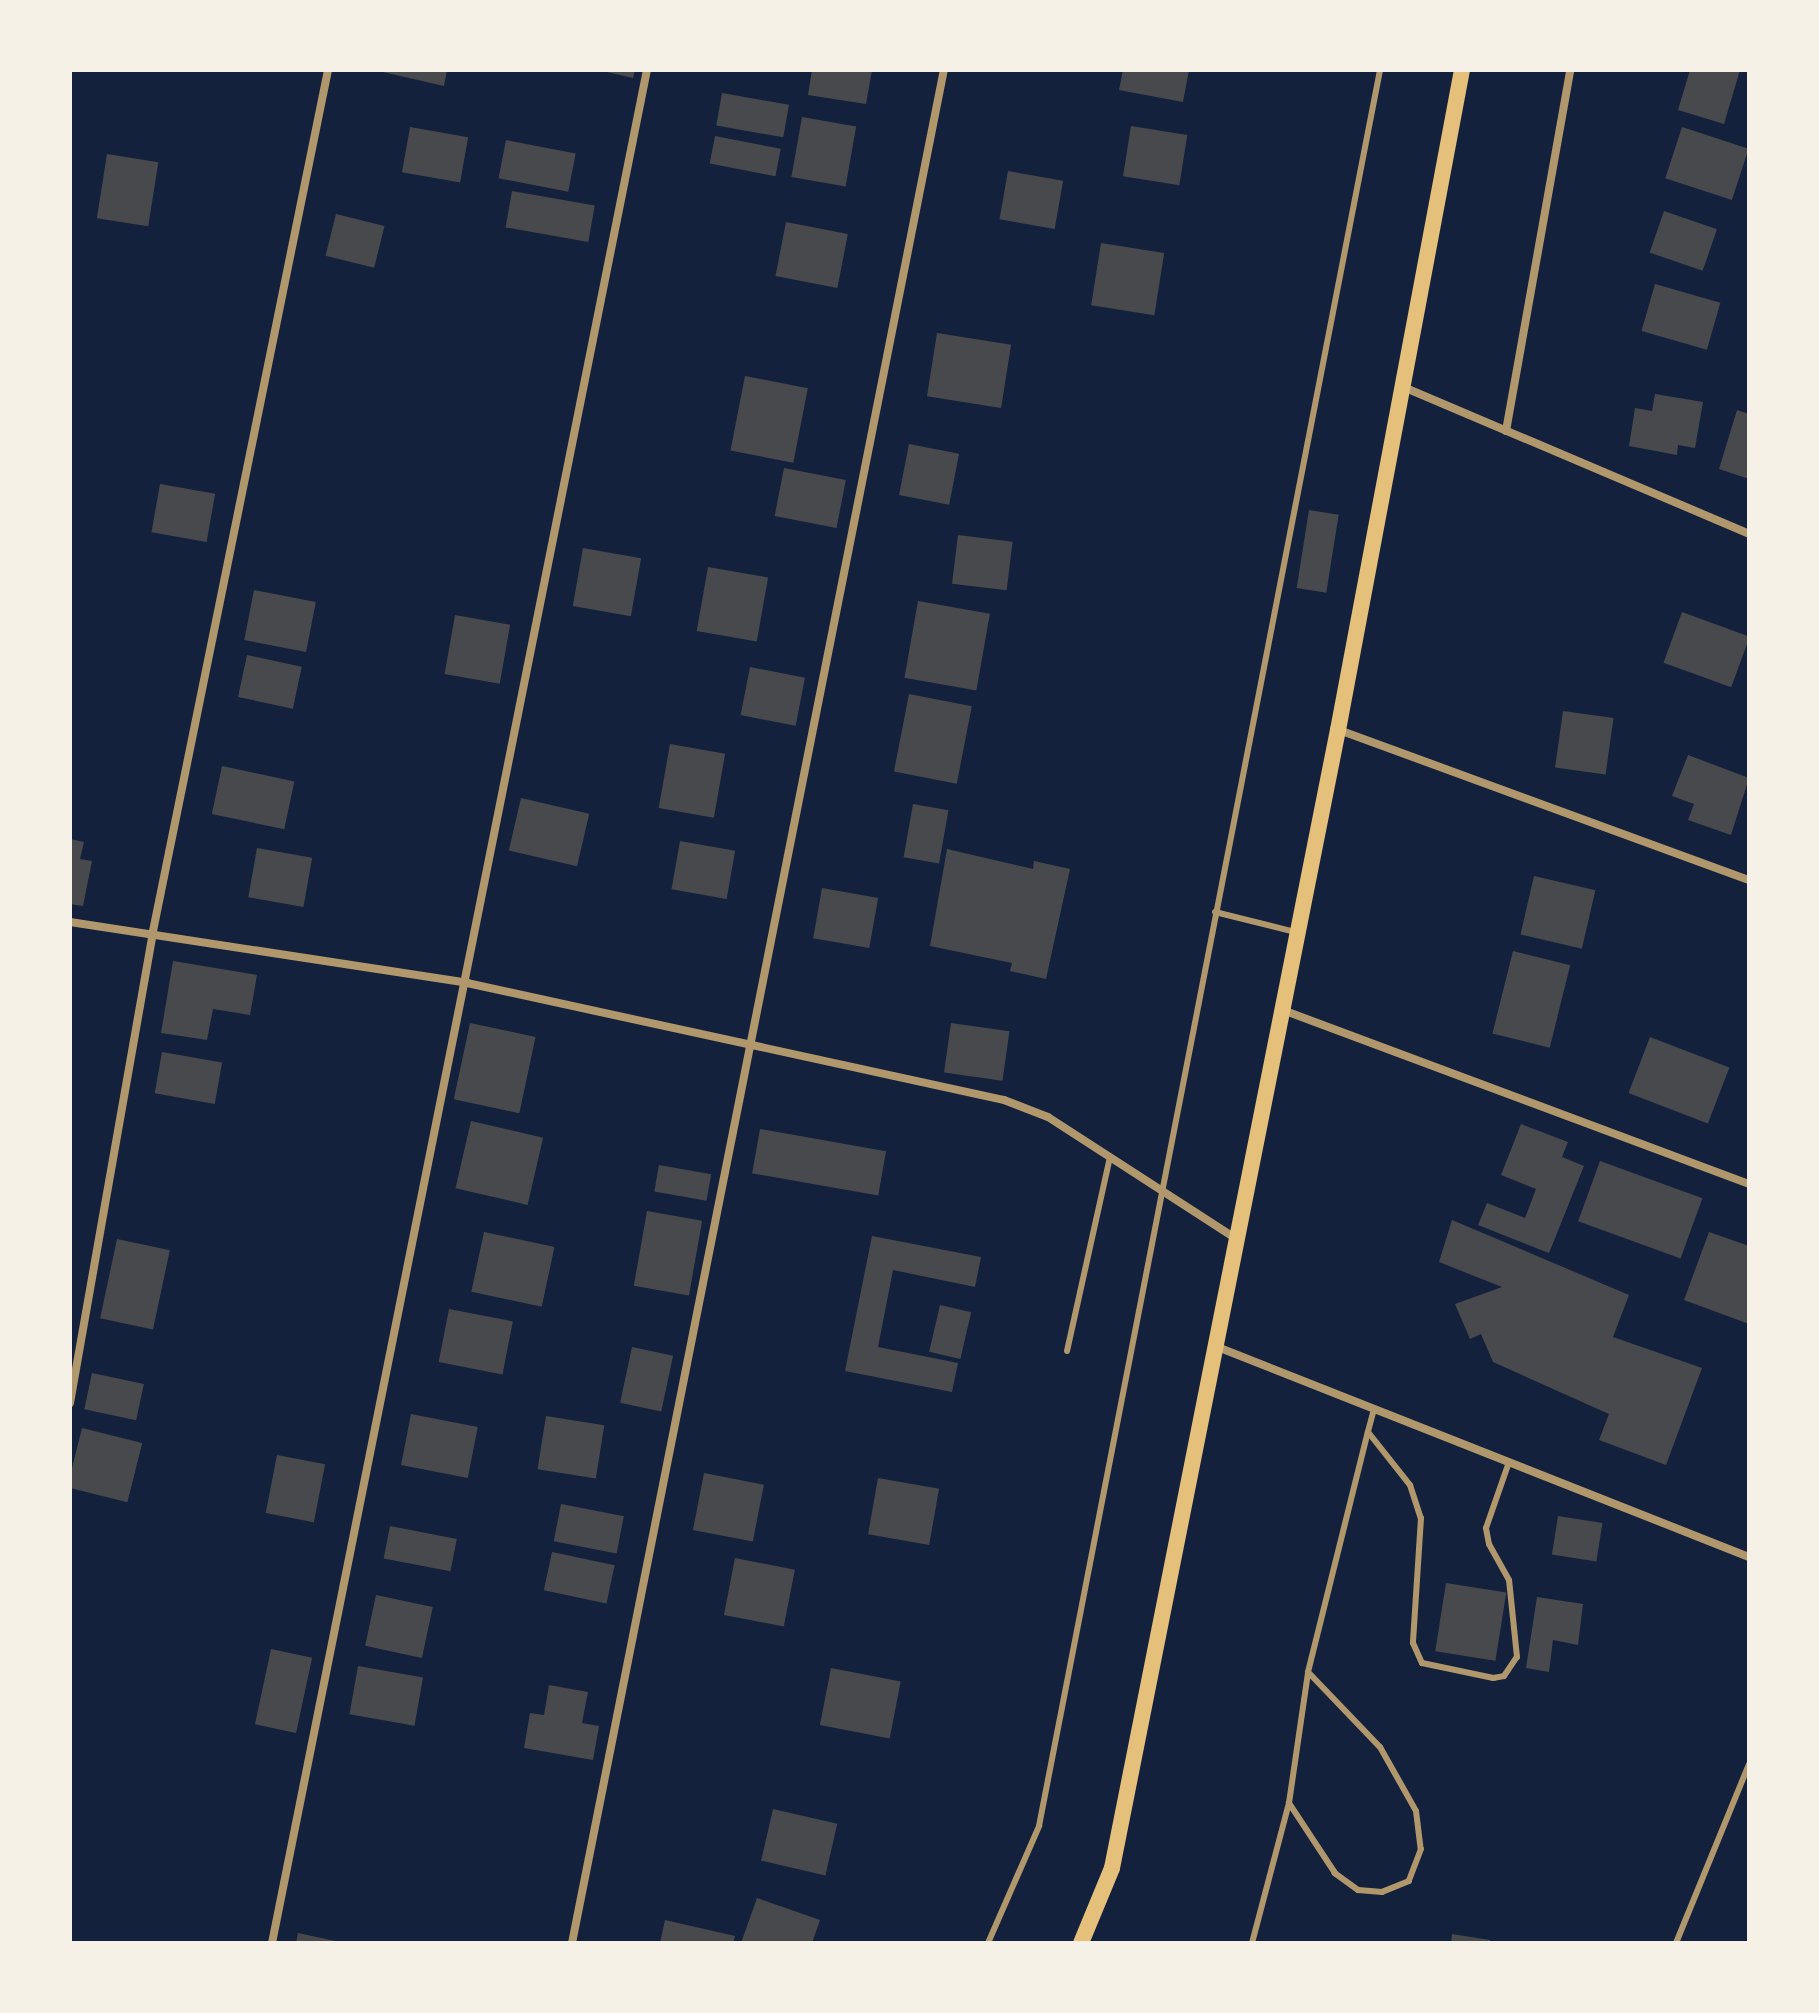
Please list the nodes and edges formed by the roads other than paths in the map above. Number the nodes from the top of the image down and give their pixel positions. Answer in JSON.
{"nodes":[{"id":1,"x":328,"y":70,"type":"edge"},
{"id":2,"x":647,"y":70,"type":"edge"},
{"id":3,"x":944,"y":70,"type":"edge"},
{"id":4,"x":1380,"y":70,"type":"edge"},
{"id":5,"x":1462,"y":70,"type":"edge"},
{"id":6,"x":1570,"y":70,"type":"edge"},
{"id":7,"x":1401,"y":386,"type":"junction"},
{"id":8,"x":1506,"y":431,"type":"junction"},
{"id":9,"x":1749,"y":534,"type":"edge"},
{"id":10,"x":1338,"y":730,"type":"junction"},
{"id":11,"x":1749,"y":880,"type":"edge"},
{"id":12,"x":1215,"y":912,"type":"junction"},
{"id":13,"x":70,"y":922,"type":"edge"},
{"id":14,"x":153,"y":931,"type":"junction"},
{"id":15,"x":1295,"y":932,"type":"junction"},
{"id":16,"x":467,"y":983,"type":"junction"},
{"id":17,"x":1279,"y":1008,"type":"junction"},
{"id":18,"x":752,"y":1048,"type":"junction"},
{"id":19,"x":1110,"y":1157,"type":"junction"},
{"id":20,"x":1749,"y":1184,"type":"edge"},
{"id":21,"x":1161,"y":1188,"type":"junction"},
{"id":22,"x":1235,"y":1238,"type":"junction"},
{"id":23,"x":1214,"y":1346,"type":"junction"},
{"id":24,"x":1067,"y":1351,"type":"dead end"},
{"id":25,"x":70,"y":1403,"type":"edge"},
{"id":26,"x":1374,"y":1409,"type":"junction"},
{"id":27,"x":1368,"y":1432,"type":"junction"},
{"id":28,"x":1509,"y":1462,"type":"junction"},
{"id":29,"x":1749,"y":1557,"type":"edge"},
{"id":30,"x":1308,"y":1672,"type":"junction"},
{"id":31,"x":1749,"y":1764,"type":"edge"},
{"id":32,"x":1289,"y":1803,"type":"junction"},
{"id":33,"x":272,"y":1943,"type":"edge"},
{"id":34,"x":572,"y":1943,"type":"edge"},
{"id":35,"x":988,"y":1943,"type":"edge"},
{"id":36,"x":1081,"y":1943,"type":"edge"},
{"id":37,"x":1252,"y":1943,"type":"edge"},
{"id":38,"x":1676,"y":1943,"type":"edge"}],
"edges":[{"from":1,"to":14,"type":"street"},
{"from":2,"to":16,"type":"street"},
{"from":3,"to":18,"type":"street"},
{"from":4,"to":12,"type":"lane"},
{"from":5,"to":7,"type":"main road"},
{"from":6,"to":8,"type":"street"},
{"from":7,"to":8,"type":"street"},
{"from":7,"to":10,"type":"main road"},
{"from":8,"to":9,"type":"street"},
{"from":10,"to":11,"type":"street"},
{"from":10,"to":15,"type":"main road"},
{"from":12,"to":15,"type":"lane"},
{"from":12,"to":21,"type":"lane"},
{"from":13,"to":14,"type":"street"},
{"from":14,"to":16,"type":"street"},
{"from":14,"to":25,"type":"street"},
{"from":15,"to":17,"type":"main road"},
{"from":16,"to":18,"type":"street"},
{"from":16,"to":33,"type":"street"},
{"from":17,"to":20,"type":"street"},
{"from":17,"to":22,"type":"main road"},
{"from":18,"to":19,"type":"street"},
{"from":18,"to":34,"type":"street"},
{"from":19,"to":21,"type":"street"},
{"from":19,"to":24,"type":"lane"},
{"from":21,"to":22,"type":"street"},
{"from":21,"to":35,"type":"lane"},
{"from":22,"to":23,"type":"main road"},
{"from":23,"to":26,"type":"street"},
{"from":23,"to":36,"type":"main road"},
{"from":26,"to":27,"type":"lane"},
{"from":26,"to":28,"type":"street"},
{"from":27,"to":28,"type":"lane"},
{"from":27,"to":30,"type":"lane"},
{"from":28,"to":29,"type":"street"},
{"from":30,"to":32,"type":"lane"},
{"from":30,"to":32,"type":"lane"},
{"from":31,"to":38,"type":"lane"},
{"from":32,"to":37,"type":"lane"}]}
